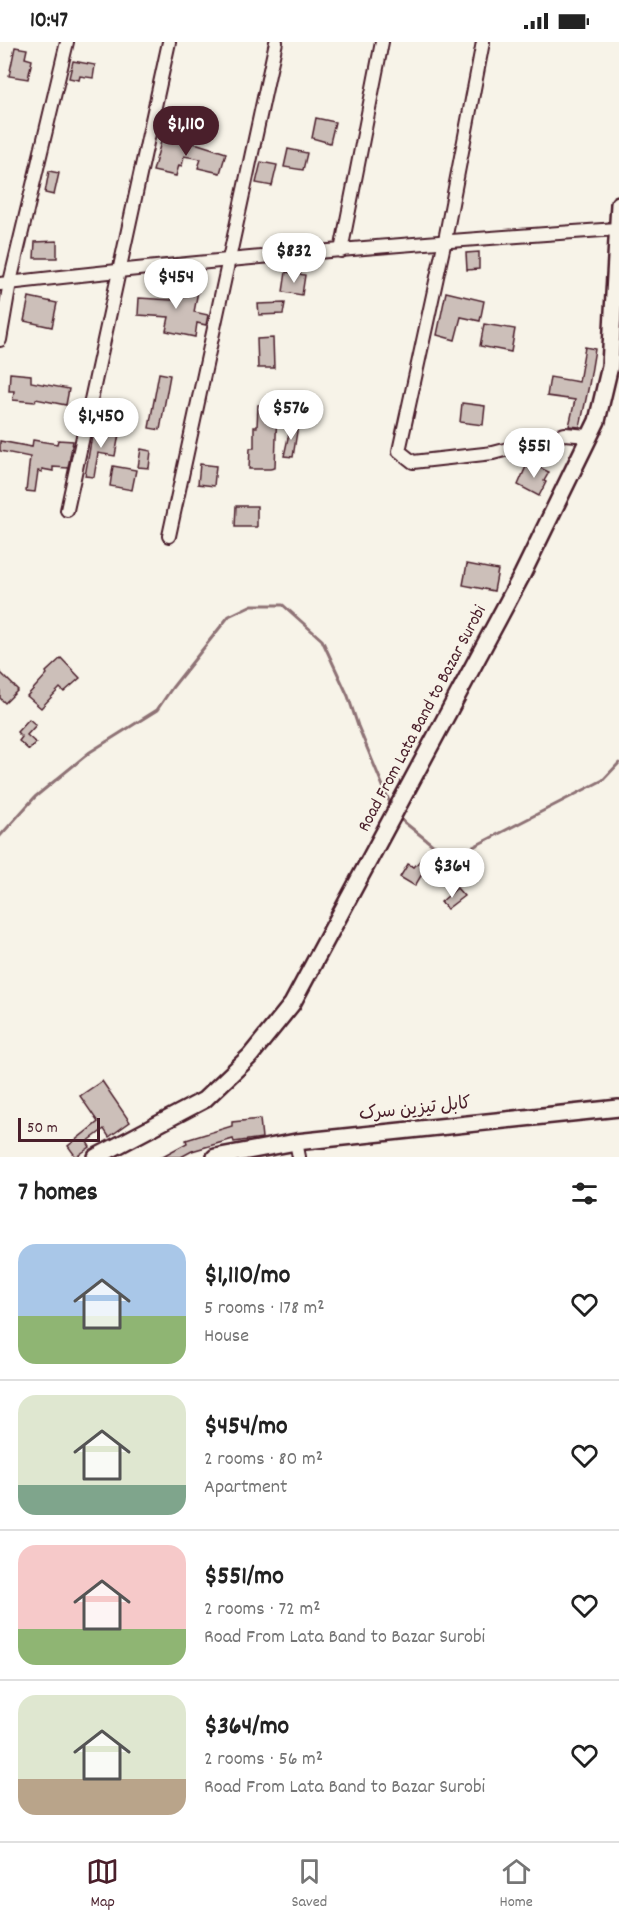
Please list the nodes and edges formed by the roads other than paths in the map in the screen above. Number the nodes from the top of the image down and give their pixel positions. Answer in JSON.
{"nodes":[{"id":1,"x":67,"y":42,"type":"edge"},
{"id":2,"x":169,"y":42,"type":"edge"},
{"id":3,"x":276,"y":42,"type":"edge"},
{"id":4,"x":382,"y":42,"type":"edge"},
{"id":5,"x":483,"y":42,"type":"edge"},
{"id":6,"x":619,"y":204,"type":"edge"},
{"id":7,"x":617,"y":229,"type":"junction"},
{"id":8,"x":445,"y":240,"type":"junction"},
{"id":9,"x":341,"y":250,"type":"junction"},
{"id":10,"x":229,"y":259,"type":"junction"},
{"id":11,"x":119,"y":272,"type":"junction"},
{"id":12,"x":5,"y":283,"type":"edge"},
{"id":13,"x":0,"y":340,"type":"edge"},
{"id":14,"x":588,"y":436,"type":"junction"},
{"id":15,"x":68,"y":510,"type":"dead end"},
{"id":16,"x":169,"y":536,"type":"dead end"},
{"id":17,"x":619,"y":1108,"type":"edge"},
{"id":18,"x":298,"y":1150,"type":"edge"},
{"id":19,"x":96,"y":1157,"type":"edge"},
{"id":20,"x":215,"y":1157,"type":"edge"}],
"edges":[{"from":1,"to":12,"type":"street"},
{"from":2,"to":11,"type":"street"},
{"from":3,"to":10,"type":"street"},
{"from":4,"to":9,"type":"street"},
{"from":5,"to":8,"type":"street"},
{"from":6,"to":7,"type":"main road","name":"Road From Lata Band to Bazar Surobi"},
{"from":7,"to":8,"type":"street"},
{"from":7,"to":14,"type":"main road","name":"Road From Lata Band to Bazar Surobi"},
{"from":8,"to":9,"type":"street"},
{"from":8,"to":14,"type":"street"},
{"from":9,"to":10,"type":"street"},
{"from":10,"to":11,"type":"street"},
{"from":10,"to":16,"type":"street"},
{"from":11,"to":12,"type":"street"},
{"from":11,"to":15,"type":"street"},
{"from":12,"to":13,"type":"street"},
{"from":14,"to":19,"type":"main road","name":"Road From Lata Band to Bazar Surobi"},
{"from":17,"to":18,"type":"main road","name":"کابل تیزین سرک"},
{"from":18,"to":20,"type":"main road","name":"کابل تیزین سرک"}]}
